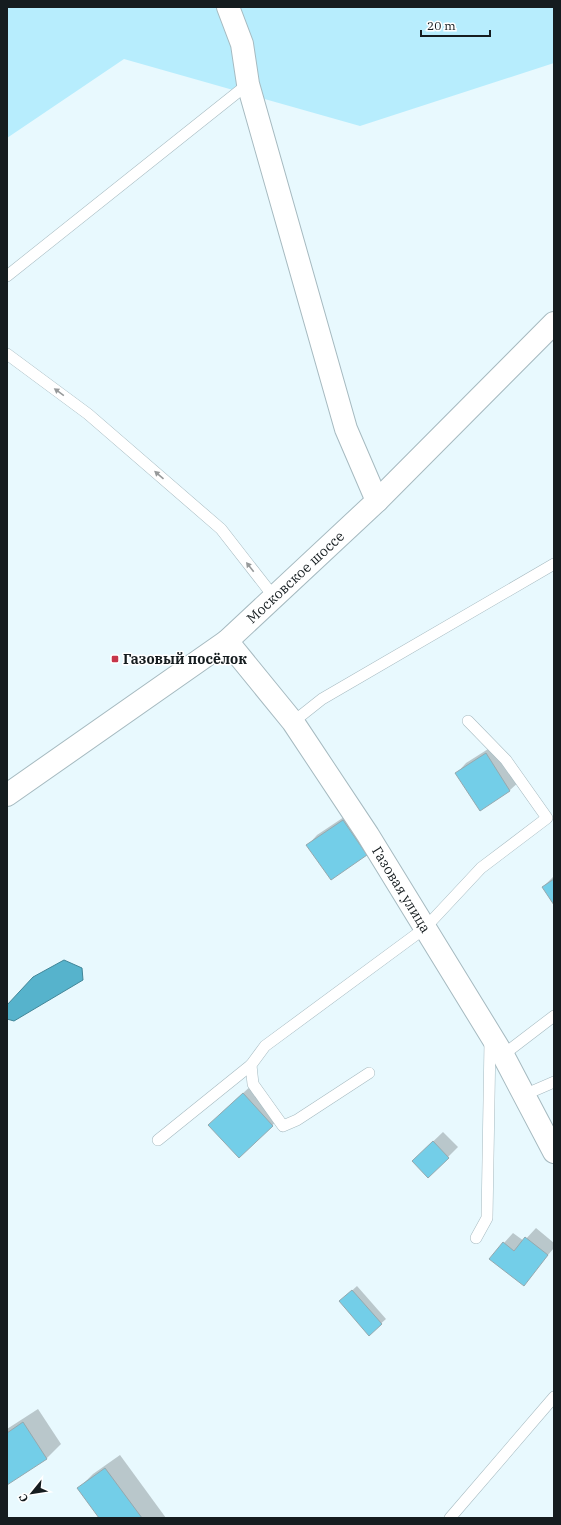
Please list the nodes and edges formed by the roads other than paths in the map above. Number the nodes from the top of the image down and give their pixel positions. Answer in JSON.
{"nodes":[{"id":1,"x":228,"y":7,"type":"edge"},
{"id":2,"x":248,"y":84,"type":"junction"},
{"id":3,"x":7,"y":276,"type":"edge"},
{"id":4,"x":554,"y":323,"type":"edge"},
{"id":5,"x":7,"y":354,"type":"edge"},
{"id":6,"x":377,"y":501,"type":"junction"},
{"id":7,"x":554,"y":564,"type":"edge"},
{"id":8,"x":274,"y":597,"type":"junction"},
{"id":9,"x":228,"y":641,"type":"junction"},
{"id":10,"x":468,"y":721,"type":"dead end"},
{"id":11,"x":293,"y":722,"type":"junction"},
{"id":12,"x":7,"y":795,"type":"edge"},
{"id":13,"x":425,"y":928,"type":"junction"},
{"id":14,"x":554,"y":1016,"type":"edge"},
{"id":15,"x":490,"y":1034,"type":"junction"},
{"id":16,"x":503,"y":1055,"type":"junction"},
{"id":17,"x":251,"y":1065,"type":"junction"},
{"id":18,"x":369,"y":1073,"type":"dead end"},
{"id":19,"x":554,"y":1082,"type":"edge"},
{"id":20,"x":524,"y":1095,"type":"junction"},
{"id":21,"x":158,"y":1140,"type":"dead end"},
{"id":22,"x":554,"y":1152,"type":"edge"},
{"id":23,"x":476,"y":1238,"type":"dead end"},
{"id":24,"x":554,"y":1397,"type":"edge"},
{"id":25,"x":450,"y":1518,"type":"edge"}],
"edges":[{"from":1,"to":2,"type":"main road"},
{"from":2,"to":3,"type":"lane"},
{"from":2,"to":6,"type":"main road"},
{"from":4,"to":6,"type":"main road","name":"Московское шоссе"},
{"from":8,"to":5,"type":"lane","one_way":true},
{"from":6,"to":8,"type":"main road","name":"Московское шоссе"},
{"from":7,"to":11,"type":"lane"},
{"from":8,"to":9,"type":"main road","name":"Московское шоссе"},
{"from":9,"to":11,"type":"main road","name":"Газовая улица"},
{"from":9,"to":12,"type":"main road","name":"Московское шоссе"},
{"from":10,"to":13,"type":"lane"},
{"from":11,"to":13,"type":"main road","name":"Газовая улица"},
{"from":13,"to":15,"type":"main road","name":"Газовая улица"},
{"from":13,"to":17,"type":"lane"},
{"from":14,"to":16,"type":"lane"},
{"from":15,"to":16,"type":"main road","name":"Газовая улица"},
{"from":15,"to":23,"type":"lane"},
{"from":16,"to":20,"type":"main road","name":"Газовая улица"},
{"from":17,"to":18,"type":"lane"},
{"from":17,"to":21,"type":"lane"},
{"from":19,"to":20,"type":"lane"},
{"from":20,"to":22,"type":"main road","name":"Газовая улица"},
{"from":24,"to":25,"type":"lane"}]}
